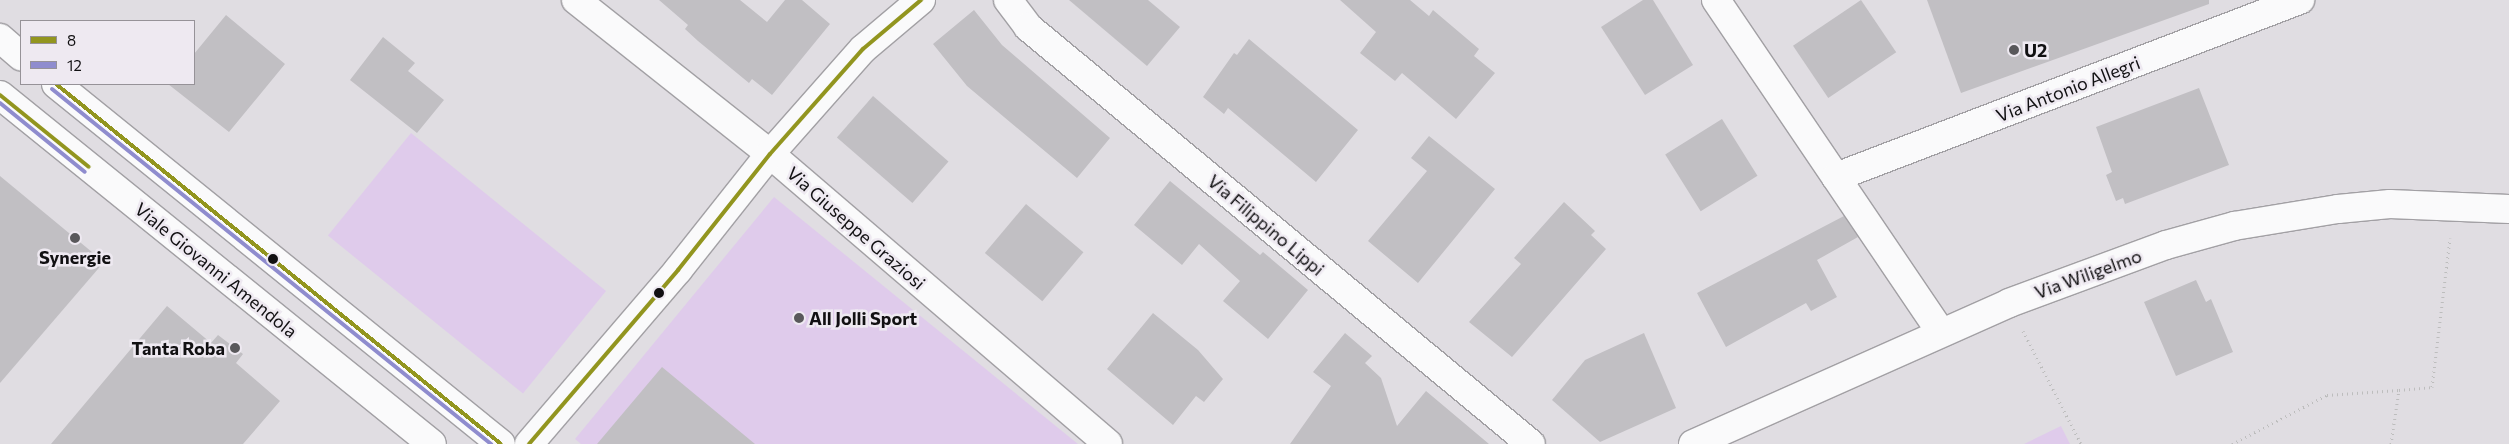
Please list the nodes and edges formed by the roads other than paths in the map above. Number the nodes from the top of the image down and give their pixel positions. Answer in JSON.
{"nodes":[{"id":1,"x":576,"y":0,"type":"edge"},
{"id":2,"x":921,"y":0,"type":"edge"},
{"id":3,"x":1008,"y":0,"type":"edge"},
{"id":4,"x":1716,"y":0,"type":"edge"},
{"id":5,"x":2300,"y":0,"type":"edge"},
{"id":6,"x":0,"y":38,"type":"edge"},
{"id":7,"x":20,"y":55,"type":"edge"},
{"id":8,"x":57,"y":85,"type":"edge"},
{"id":9,"x":0,"y":95,"type":"edge"},
{"id":10,"x":770,"y":154,"type":"junction"},
{"id":11,"x":1836,"y":177,"type":"junction"},
{"id":12,"x":2509,"y":200,"type":"edge"},
{"id":13,"x":2509,"y":209,"type":"edge"},
{"id":14,"x":1941,"y":332,"type":"junction"},
{"id":15,"x":432,"y":444,"type":"edge"},
{"id":16,"x":500,"y":444,"type":"edge"},
{"id":17,"x":529,"y":444,"type":"edge"},
{"id":18,"x":1108,"y":444,"type":"edge"},
{"id":19,"x":1531,"y":444,"type":"edge"},
{"id":20,"x":1693,"y":444,"type":"edge"}],
"edges":[{"from":1,"to":10,"type":"street","name":"Via Giuseppe Graziosi"},
{"from":2,"to":10,"type":"street"},
{"from":3,"to":19,"type":"street","name":"Via Filippino Lippi"},
{"from":4,"to":11,"type":"street"},
{"from":5,"to":11,"type":"street","name":"Via Antonio Allegri"},
{"from":6,"to":7,"type":"street"},
{"from":8,"to":16,"type":"street"},
{"from":9,"to":15,"type":"street","name":"Viale Giovanni Amendola"},
{"from":10,"to":17,"type":"street"},
{"from":10,"to":18,"type":"street","name":"Via Giuseppe Graziosi"},
{"from":11,"to":14,"type":"street"},
{"from":12,"to":13,"type":"street","name":"Via Wiligelmo"},
{"from":13,"to":14,"type":"street","name":"Via Wiligelmo"},
{"from":14,"to":20,"type":"street","name":"Via Wiligelmo"}]}
